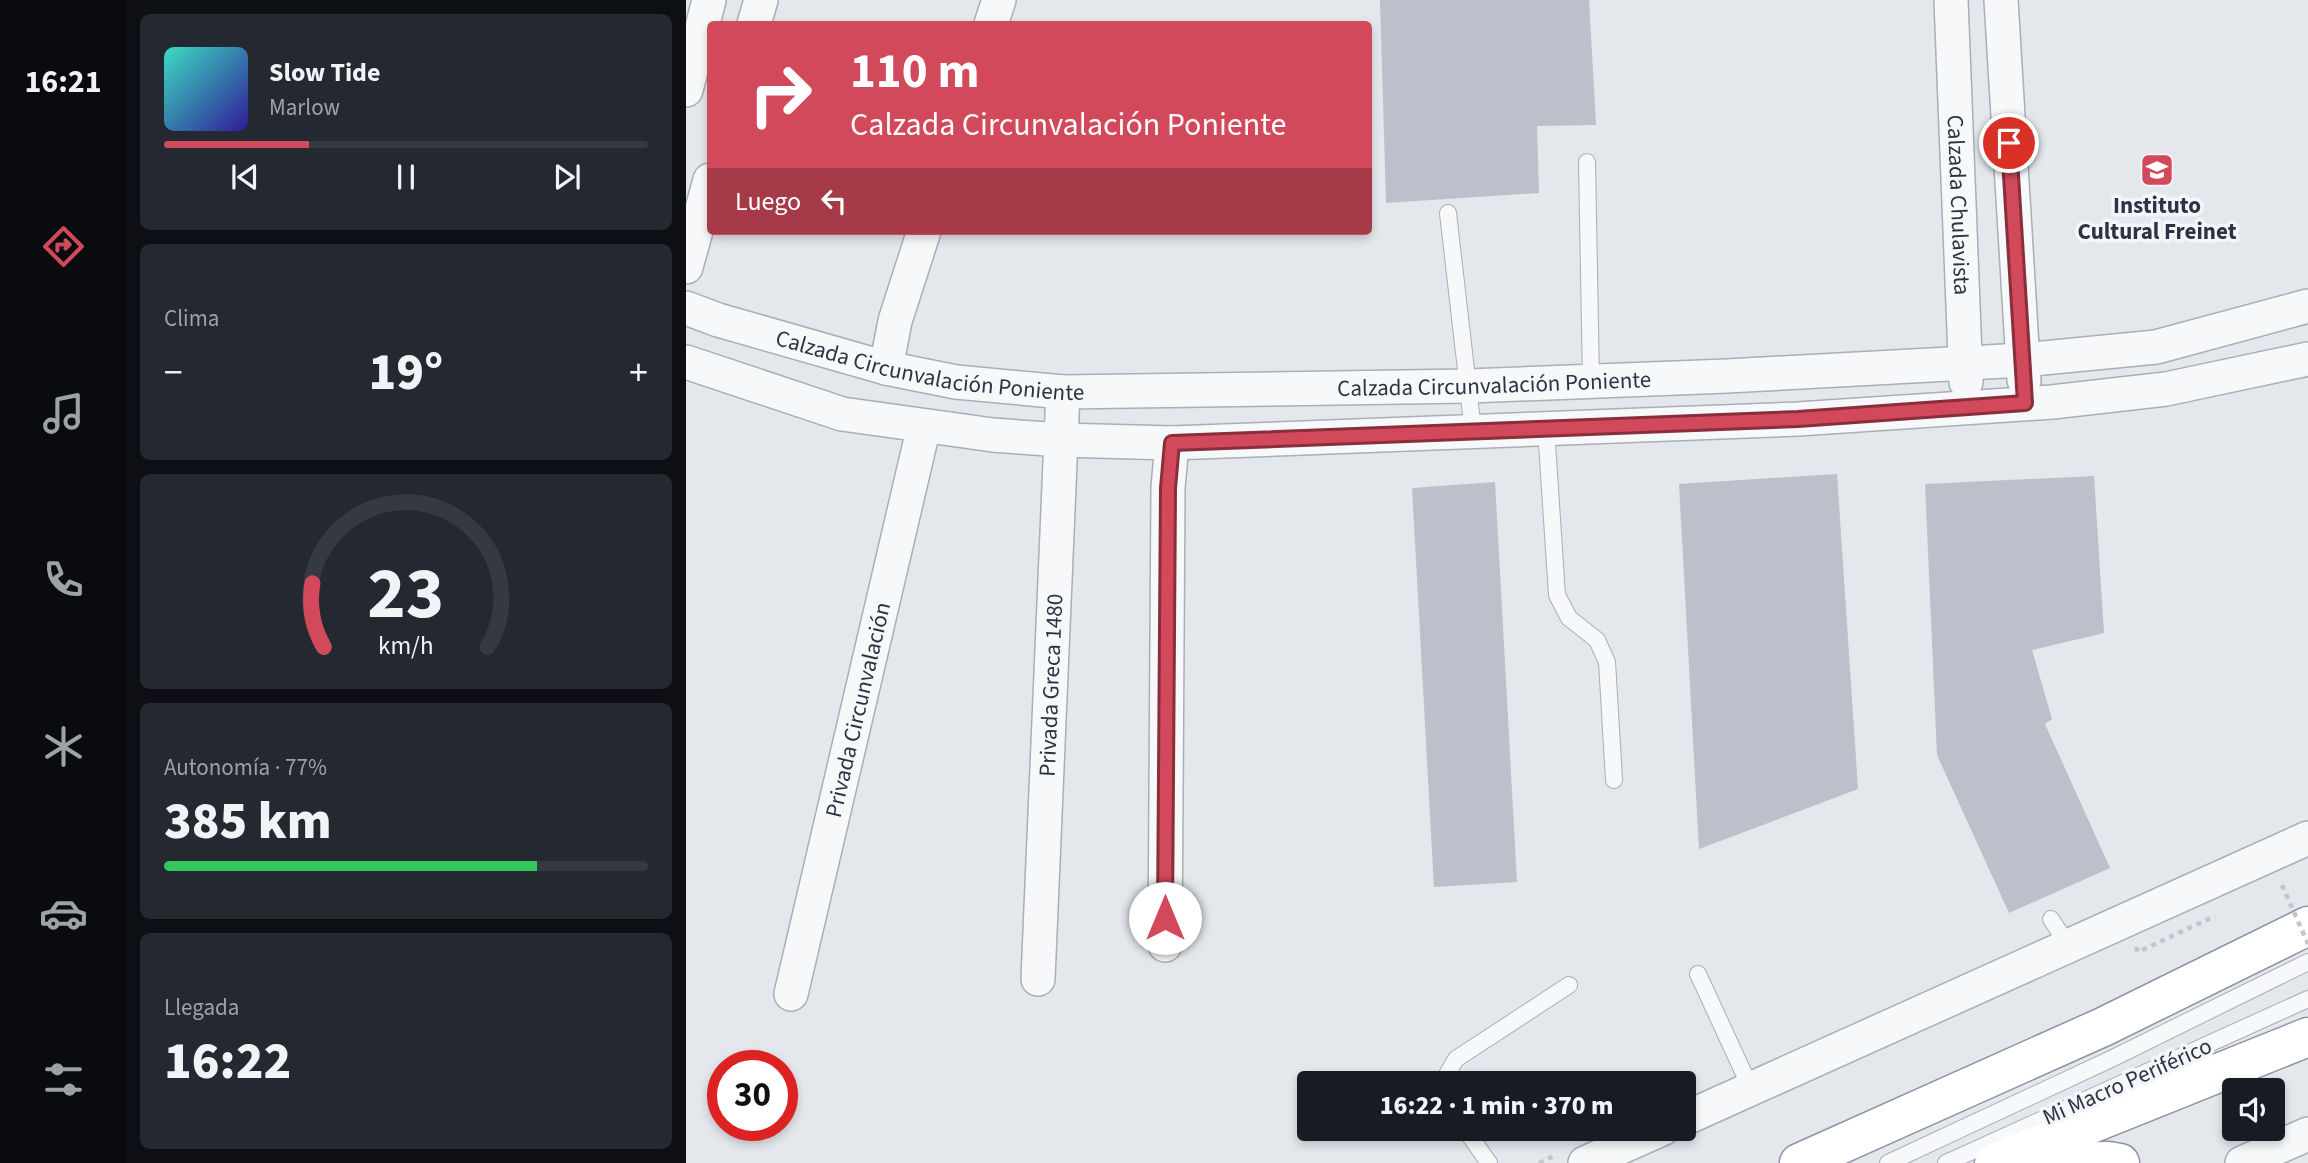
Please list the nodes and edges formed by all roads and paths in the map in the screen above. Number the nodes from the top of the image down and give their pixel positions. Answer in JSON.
{"nodes":[{"id":1,"x":709,"y":0,"type":"edge"},
{"id":2,"x":761,"y":0,"type":"edge"},
{"id":3,"x":999,"y":0,"type":"edge"},
{"id":4,"x":2001,"y":4,"type":"edge"},
{"id":5,"x":1951,"y":5,"type":"edge"},
{"id":6,"x":755,"y":21,"type":"edge"},
{"id":7,"x":992,"y":21,"type":"edge"},
{"id":8,"x":686,"y":90,"type":"edge"},
{"id":9,"x":1587,"y":162,"type":"dead end"},
{"id":10,"x":707,"y":191,"type":"edge"},
{"id":11,"x":1448,"y":213,"type":"dead end"},
{"id":12,"x":923,"y":235,"type":"edge"},
{"id":13,"x":686,"y":267,"type":"edge"},
{"id":14,"x":2308,"y":306,"type":"edge"},
{"id":15,"x":686,"y":308,"type":"edge"},
{"id":16,"x":2308,"y":359,"type":"edge"},
{"id":17,"x":2023,"y":360,"type":"junction"},
{"id":18,"x":686,"y":362,"type":"edge"},
{"id":19,"x":1965,"y":362,"type":"junction"},
{"id":20,"x":886,"y":368,"type":"junction"},
{"id":21,"x":1727,"y":376,"type":"junction"},
{"id":22,"x":1591,"y":381,"type":"junction"},
{"id":23,"x":1469,"y":386,"type":"junction"},
{"id":24,"x":1063,"y":392,"type":"junction"},
{"id":25,"x":2025,"y":403,"type":"junction"},
{"id":26,"x":1966,"y":408,"type":"junction"},
{"id":27,"x":1730,"y":422,"type":"junction"},
{"id":28,"x":924,"y":426,"type":"junction"},
{"id":29,"x":1546,"y":428,"type":"junction"},
{"id":30,"x":1473,"y":431,"type":"junction"},
{"id":31,"x":1061,"y":440,"type":"junction"},
{"id":32,"x":1172,"y":443,"type":"junction"},
{"id":33,"x":1614,"y":780,"type":"dead end"},
{"id":34,"x":2308,"y":838,"type":"edge"},
{"id":35,"x":2282,"y":885,"type":"dead end"},
{"id":36,"x":2308,"y":926,"type":"edge"},
{"id":37,"x":2308,"y":944,"type":"edge"},
{"id":38,"x":1165,"y":945,"type":"dead end"},
{"id":39,"x":2308,"y":962,"type":"edge"},
{"id":40,"x":1698,"y":974,"type":"dead end"},
{"id":41,"x":1038,"y":979,"type":"dead end"},
{"id":42,"x":1569,"y":985,"type":"dead end"},
{"id":43,"x":791,"y":994,"type":"dead end"},
{"id":44,"x":2308,"y":999,"type":"edge"},
{"id":45,"x":2308,"y":1037,"type":"edge"},
{"id":46,"x":1448,"y":1071,"type":"edge"},
{"id":47,"x":1751,"y":1089,"type":"junction"},
{"id":48,"x":1696,"y":1114,"type":"edge"},
{"id":49,"x":2308,"y":1133,"type":"edge"},
{"id":50,"x":1473,"y":1141,"type":"edge"},
{"id":51,"x":1635,"y":1141,"type":"edge"},
{"id":52,"x":1489,"y":1163,"type":"edge"},
{"id":53,"x":1585,"y":1163,"type":"edge"},
{"id":54,"x":1799,"y":1163,"type":"edge"},
{"id":55,"x":1888,"y":1163,"type":"edge"},
{"id":56,"x":1946,"y":1163,"type":"edge"},
{"id":57,"x":1994,"y":1163,"type":"edge"},
{"id":58,"x":2027,"y":1163,"type":"edge"},
{"id":59,"x":2120,"y":1163,"type":"edge"},
{"id":60,"x":2242,"y":1163,"type":"edge"}],
"edges":[{"from":1,"to":8,"type":"street"},
{"from":2,"to":6,"type":"street"},
{"from":3,"to":7,"type":"street"},
{"from":4,"to":5,"type":"street"},
{"from":4,"to":17,"type":"street"},
{"from":5,"to":19,"type":"street","name":"Calzada Chulavista"},
{"from":9,"to":22,"type":"lane"},
{"from":10,"to":13,"type":"street"},
{"from":11,"to":23,"type":"lane"},
{"from":12,"to":20,"type":"street"},
{"from":14,"to":17,"type":"street","name":"Calzada Circunvalación Poniente"},
{"from":15,"to":20,"type":"street","name":"Calzada Circunvalación Poniente"},
{"from":16,"to":25,"type":"street","name":"Calzada Circunvalación Poniente"},
{"from":17,"to":19,"type":"street","name":"Calzada Circunvalación Poniente"},
{"from":17,"to":25,"type":"street"},
{"from":18,"to":28,"type":"street","name":"Calzada Circunvalación Poniente"},
{"from":19,"to":21,"type":"street","name":"Calzada Circunvalación Poniente"},
{"from":19,"to":26,"type":"street","name":"Calzada Chulavista"},
{"from":20,"to":24,"type":"street","name":"Calzada Circunvalación Poniente"},
{"from":21,"to":22,"type":"street","name":"Calzada Circunvalación Poniente"},
{"from":21,"to":27,"type":"street"},
{"from":22,"to":23,"type":"street","name":"Calzada Circunvalación Poniente"},
{"from":23,"to":24,"type":"street","name":"Calzada Circunvalación Poniente"},
{"from":23,"to":30,"type":"lane"},
{"from":24,"to":31,"type":"street","name":"Privada Greca 1480"},
{"from":25,"to":26,"type":"street","name":"Calzada Circunvalación Poniente"},
{"from":26,"to":27,"type":"street","name":"Calzada Circunvalación Poniente"},
{"from":27,"to":29,"type":"street","name":"Calzada Circunvalación Poniente"},
{"from":28,"to":31,"type":"street","name":"Calzada Circunvalación Poniente"},
{"from":28,"to":43,"type":"street","name":"Privada Circunvalación"},
{"from":29,"to":30,"type":"street","name":"Calzada Circunvalación Poniente"},
{"from":29,"to":33,"type":"lane"},
{"from":30,"to":32,"type":"street","name":"Calzada Circunvalación Poniente"},
{"from":31,"to":32,"type":"street","name":"Calzada Circunvalación Poniente"},
{"from":31,"to":41,"type":"street","name":"Privada Greca 1480"},
{"from":32,"to":38,"type":"street"},
{"from":34,"to":47,"type":"street"},
{"from":35,"to":37,"type":"path","bridge":true},
{"from":36,"to":54,"type":"highway"},
{"from":39,"to":55,"type":"lane"},
{"from":40,"to":47,"type":"lane"},
{"from":42,"to":46,"type":"lane"},
{"from":44,"to":56,"type":"lane","name":"Mi Macro Periférico"},
{"from":45,"to":57,"type":"highway"},
{"from":47,"to":48,"type":"street"},
{"from":49,"to":60,"type":"street"},
{"from":50,"to":52,"type":"lane"},
{"from":51,"to":53,"type":"street"},
{"from":58,"to":59,"type":"highway"}]}
